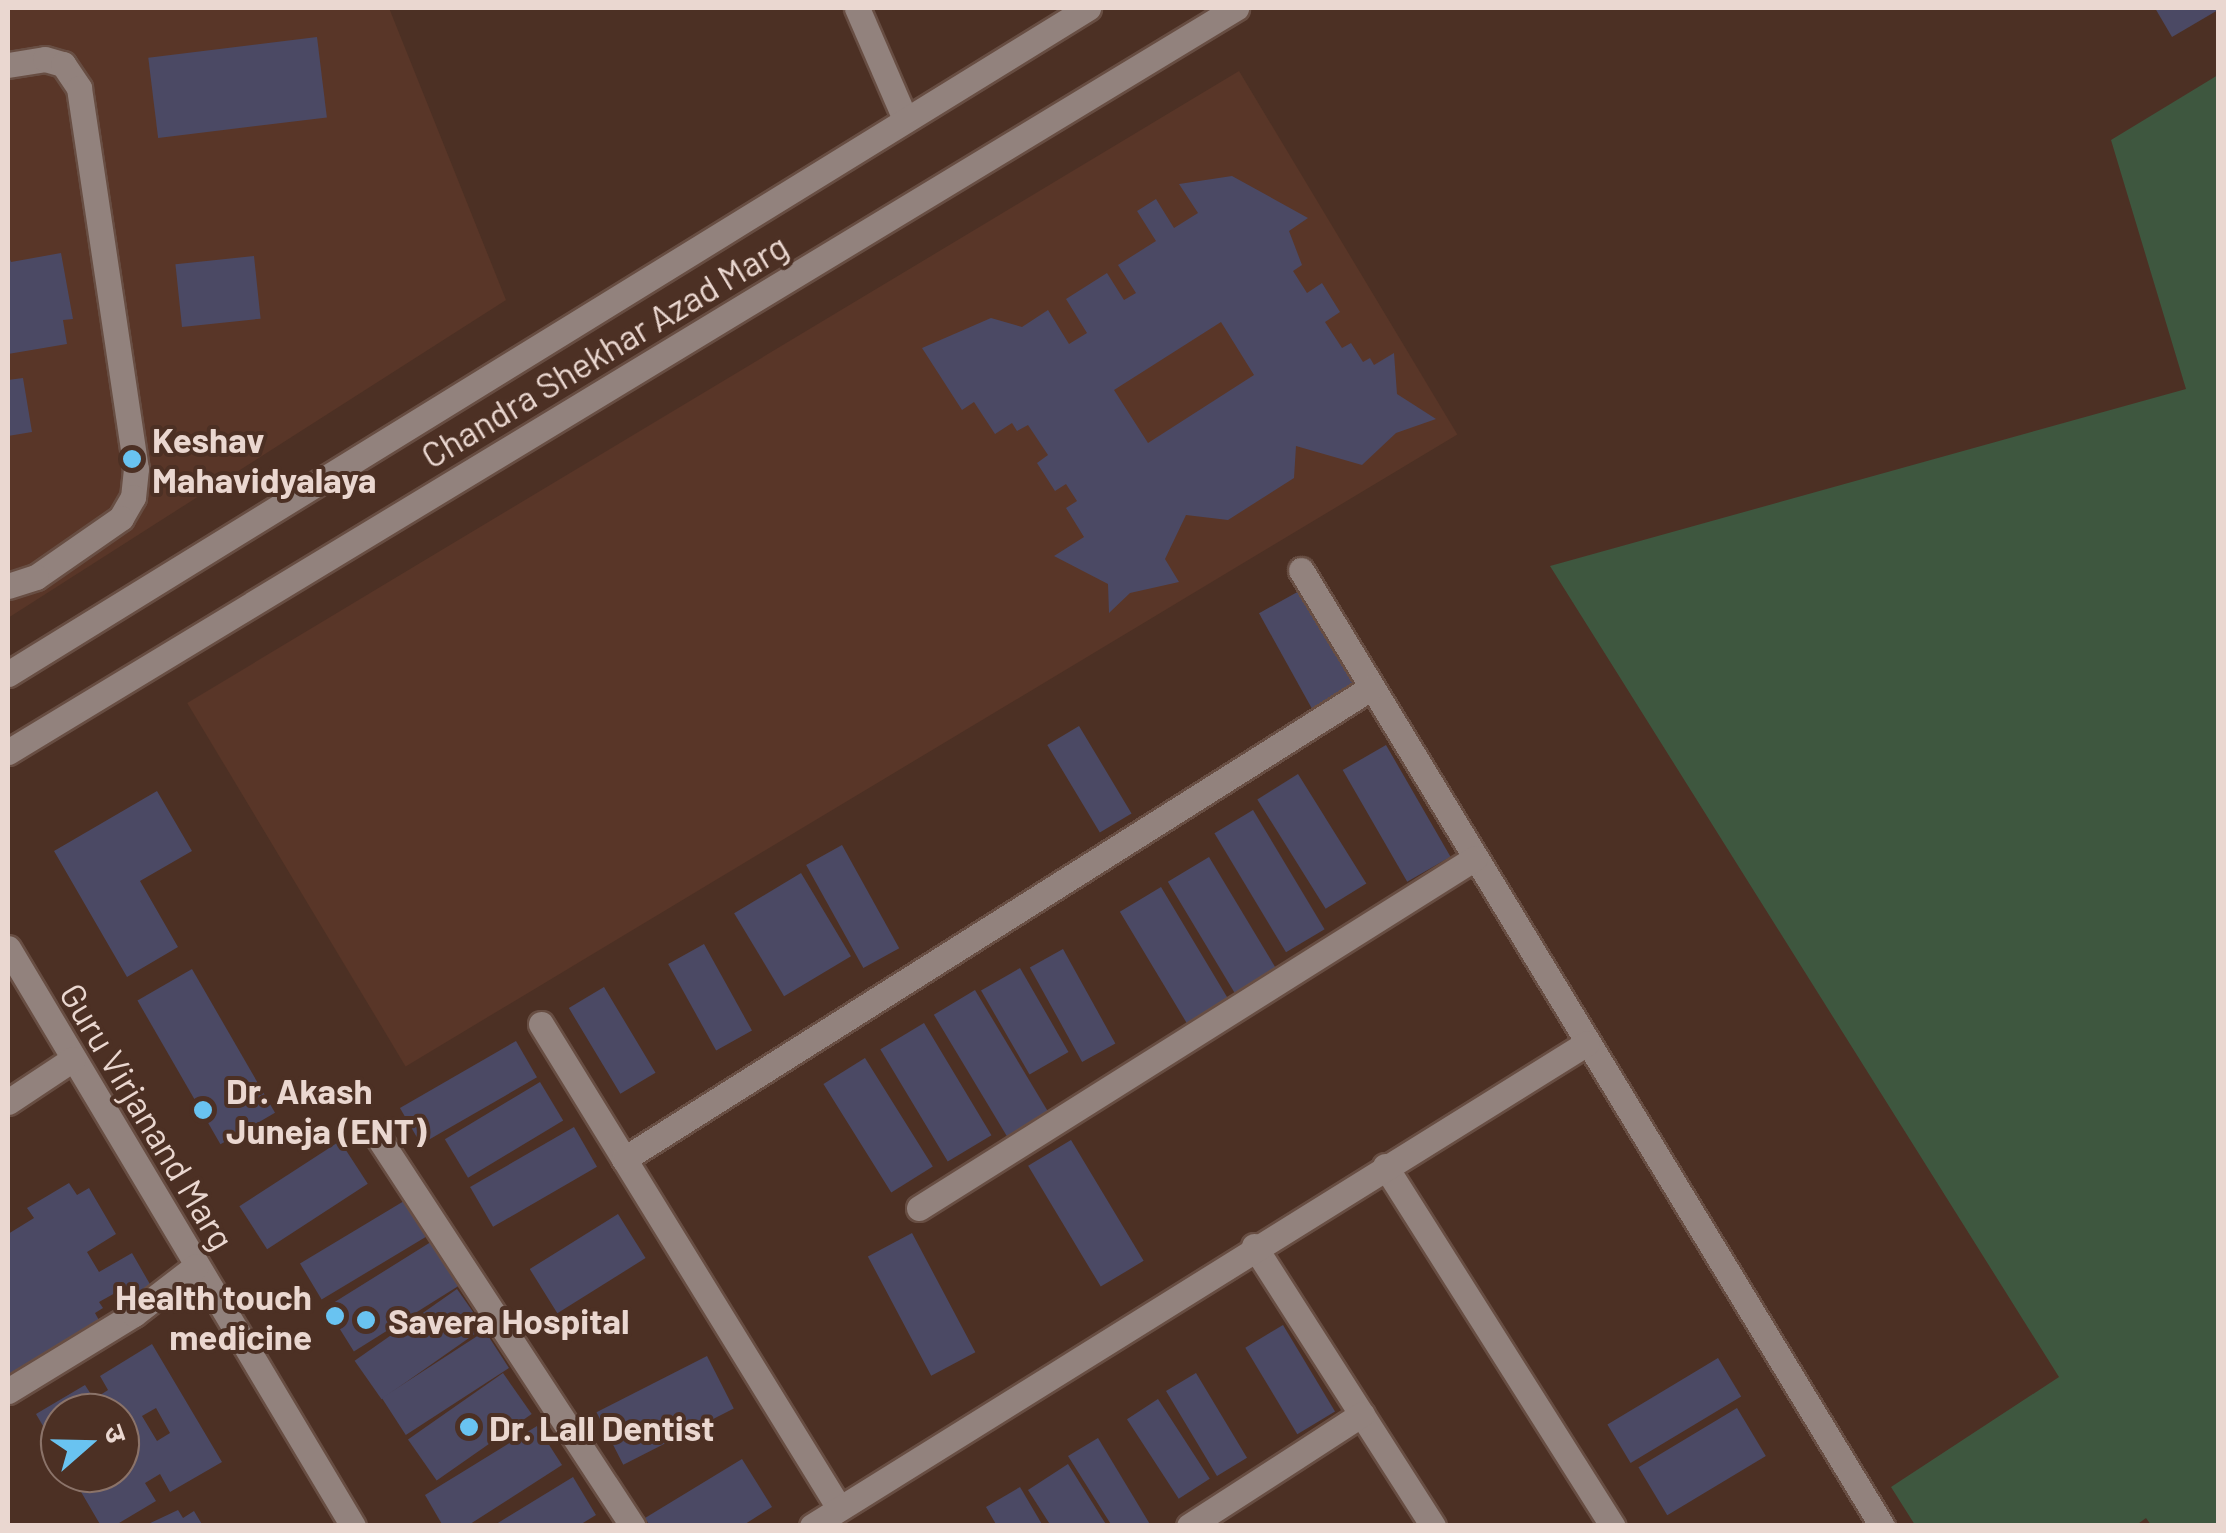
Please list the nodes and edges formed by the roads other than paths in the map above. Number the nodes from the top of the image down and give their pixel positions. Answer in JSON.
{"nodes":[{"id":1,"x":857,"y":8,"type":"edge"},
{"id":2,"x":1088,"y":8,"type":"edge"},
{"id":3,"x":1236,"y":8,"type":"edge"},
{"id":4,"x":8,"y":65,"type":"edge"},
{"id":5,"x":906,"y":119,"type":"junction"},
{"id":6,"x":1301,"y":570,"type":"dead end"},
{"id":7,"x":8,"y":586,"type":"edge"},
{"id":8,"x":8,"y":674,"type":"edge"},
{"id":9,"x":1372,"y":687,"type":"junction"},
{"id":10,"x":8,"y":752,"type":"edge"},
{"id":11,"x":1475,"y":858,"type":"junction"},
{"id":12,"x":8,"y":948,"type":"edge"},
{"id":13,"x":541,"y":1024,"type":"dead end"},
{"id":14,"x":1587,"y":1043,"type":"junction"},
{"id":15,"x":73,"y":1059,"type":"junction"},
{"id":16,"x":8,"y":1102,"type":"edge"},
{"id":17,"x":378,"y":1137,"type":"dead end"},
{"id":18,"x":624,"y":1159,"type":"junction"},
{"id":19,"x":1385,"y":1166,"type":"junction"},
{"id":20,"x":919,"y":1208,"type":"dead end"},
{"id":21,"x":1254,"y":1246,"type":"junction"},
{"id":22,"x":196,"y":1266,"type":"junction"},
{"id":23,"x":8,"y":1391,"type":"edge"},
{"id":24,"x":1362,"y":1414,"type":"junction"},
{"id":25,"x":839,"y":1508,"type":"junction"},
{"id":26,"x":354,"y":1526,"type":"edge"},
{"id":27,"x":633,"y":1526,"type":"edge"},
{"id":28,"x":812,"y":1526,"type":"edge"},
{"id":29,"x":1189,"y":1526,"type":"edge"},
{"id":30,"x":1433,"y":1526,"type":"edge"},
{"id":31,"x":1613,"y":1526,"type":"edge"},
{"id":32,"x":1882,"y":1526,"type":"edge"}],
"edges":[{"from":1,"to":5,"type":"street"},
{"from":2,"to":5,"type":"street","name":"Chandra Shekhar Azad Marg"},
{"from":3,"to":10,"type":"street","name":"Chandra Shekhar Azad Marg"},
{"from":4,"to":7,"type":"street"},
{"from":5,"to":8,"type":"street","name":"Chandra Shekhar Azad Marg"},
{"from":6,"to":9,"type":"street"},
{"from":9,"to":11,"type":"street"},
{"from":9,"to":18,"type":"street"},
{"from":11,"to":14,"type":"street"},
{"from":11,"to":20,"type":"street"},
{"from":12,"to":15,"type":"street","name":"Guru Virjanand Marg"},
{"from":13,"to":18,"type":"street"},
{"from":14,"to":19,"type":"street"},
{"from":14,"to":32,"type":"street"},
{"from":15,"to":16,"type":"street"},
{"from":15,"to":22,"type":"street","name":"Guru Virjanand Marg"},
{"from":17,"to":27,"type":"street"},
{"from":18,"to":25,"type":"street"},
{"from":19,"to":21,"type":"street"},
{"from":19,"to":31,"type":"street"},
{"from":21,"to":24,"type":"street"},
{"from":21,"to":25,"type":"street"},
{"from":22,"to":23,"type":"street"},
{"from":22,"to":26,"type":"street","name":"Guru Virjanand Marg"},
{"from":24,"to":29,"type":"street"},
{"from":24,"to":30,"type":"street"},
{"from":25,"to":28,"type":"street"}]}
